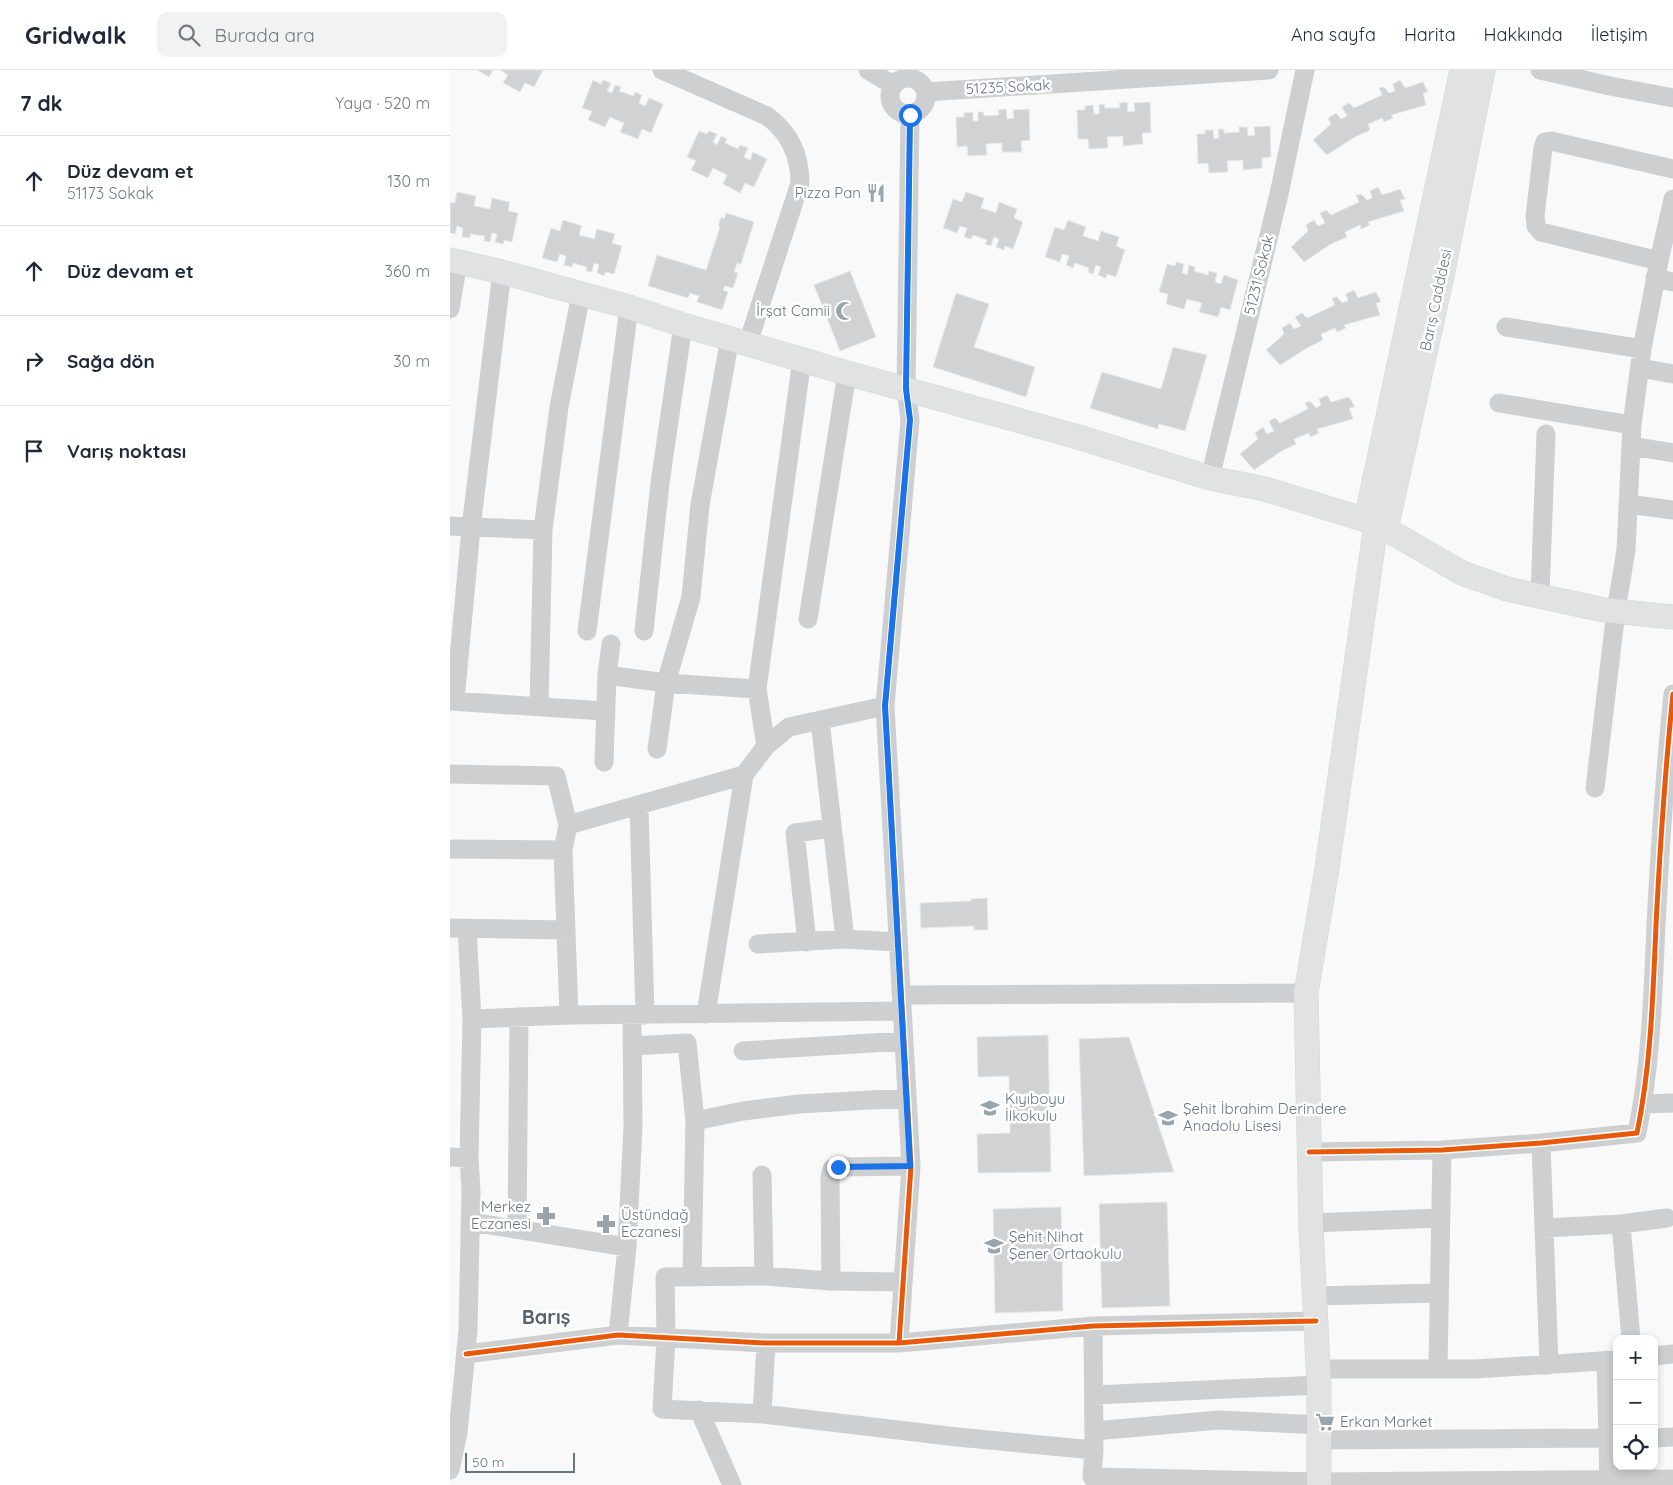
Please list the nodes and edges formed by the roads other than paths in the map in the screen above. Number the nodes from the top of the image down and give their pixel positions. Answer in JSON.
{"nodes":[{"id":1,"x":662,"y":70,"type":"edge"},
{"id":2,"x":868,"y":70,"type":"edge"},
{"id":3,"x":1270,"y":70,"type":"edge"},
{"id":4,"x":1305,"y":70,"type":"edge"},
{"id":5,"x":1462,"y":70,"type":"edge"},
{"id":6,"x":1483,"y":70,"type":"edge"},
{"id":7,"x":1540,"y":70,"type":"edge"},
{"id":8,"x":1613,"y":78,"type":"edge"},
{"id":9,"x":893,"y":86,"type":"junction"},
{"id":10,"x":926,"y":92,"type":"junction"},
{"id":11,"x":1673,"y":98,"type":"edge"},
{"id":12,"x":910,"y":115,"type":"junction"},
{"id":13,"x":1673,"y":169,"type":"edge"},
{"id":14,"x":1673,"y":199,"type":"edge"},
{"id":15,"x":454,"y":261,"type":"edge"},
{"id":16,"x":502,"y":272,"type":"junction"},
{"id":17,"x":1662,"y":273,"type":"edge"},
{"id":18,"x":581,"y":294,"type":"junction"},
{"id":19,"x":629,"y":307,"type":"junction"},
{"id":20,"x":450,"y":309,"type":"edge"},
{"id":21,"x":683,"y":324,"type":"junction"},
{"id":22,"x":1506,"y":327,"type":"dead end"},
{"id":23,"x":739,"y":341,"type":"junction"},
{"id":24,"x":1642,"y":349,"type":"junction"},
{"id":25,"x":802,"y":359,"type":"junction"},
{"id":26,"x":1640,"y":368,"type":"junction"},
{"id":27,"x":847,"y":373,"type":"junction"},
{"id":28,"x":1673,"y":374,"type":"edge"},
{"id":29,"x":906,"y":389,"type":"junction"},
{"id":30,"x":1499,"y":403,"type":"dead end"},
{"id":31,"x":1632,"y":425,"type":"junction"},
{"id":32,"x":1546,"y":434,"type":"dead end"},
{"id":33,"x":1632,"y":446,"type":"junction"},
{"id":34,"x":1673,"y":453,"type":"edge"},
{"id":35,"x":1210,"y":478,"type":"junction"},
{"id":36,"x":1628,"y":504,"type":"junction"},
{"id":37,"x":1673,"y":510,"type":"edge"},
{"id":38,"x":1376,"y":525,"type":"junction"},
{"id":39,"x":450,"y":526,"type":"edge"},
{"id":40,"x":471,"y":528,"type":"junction"},
{"id":41,"x":543,"y":530,"type":"junction"},
{"id":42,"x":1540,"y":595,"type":"junction"},
{"id":43,"x":1616,"y":611,"type":"junction"},
{"id":44,"x":1673,"y":617,"type":"edge"},
{"id":45,"x":808,"y":618,"type":"dead end"},
{"id":46,"x":586,"y":631,"type":"dead end"},
{"id":47,"x":644,"y":631,"type":"dead end"},
{"id":48,"x":611,"y":644,"type":"dead end"},
{"id":49,"x":607,"y":676,"type":"junction"},
{"id":50,"x":666,"y":683,"type":"junction"},
{"id":51,"x":757,"y":690,"type":"junction"},
{"id":52,"x":1673,"y":694,"type":"edge"},
{"id":53,"x":453,"y":701,"type":"edge"},
{"id":54,"x":539,"y":706,"type":"junction"},
{"id":55,"x":885,"y":706,"type":"junction"},
{"id":56,"x":605,"y":711,"type":"junction"},
{"id":57,"x":820,"y":720,"type":"junction"},
{"id":58,"x":766,"y":746,"type":"junction"},
{"id":59,"x":657,"y":749,"type":"dead end"},
{"id":60,"x":604,"y":762,"type":"dead end"},
{"id":61,"x":450,"y":774,"type":"edge"},
{"id":62,"x":744,"y":775,"type":"junction"},
{"id":63,"x":1595,"y":788,"type":"dead end"},
{"id":64,"x":638,"y":806,"type":"junction"},
{"id":65,"x":568,"y":825,"type":"junction"},
{"id":66,"x":832,"y":828,"type":"junction"},
{"id":67,"x":450,"y":849,"type":"edge"},
{"id":68,"x":563,"y":850,"type":"junction"},
{"id":69,"x":1665,"y":899,"type":"edge"},
{"id":70,"x":458,"y":928,"type":"edge"},
{"id":71,"x":565,"y":930,"type":"junction"},
{"id":72,"x":845,"y":939,"type":"junction"},
{"id":73,"x":807,"y":942,"type":"junction"},
{"id":74,"x":898,"y":942,"type":"junction"},
{"id":75,"x":758,"y":944,"type":"dead end"},
{"id":76,"x":1306,"y":992,"type":"junction"},
{"id":77,"x":902,"y":1003,"type":"junction"},
{"id":78,"x":706,"y":1014,"type":"junction"},
{"id":79,"x":569,"y":1015,"type":"junction"},
{"id":80,"x":638,"y":1015,"type":"junction"},
{"id":81,"x":519,"y":1017,"type":"junction"},
{"id":82,"x":472,"y":1018,"type":"junction"},
{"id":83,"x":904,"y":1041,"type":"junction"},
{"id":84,"x":632,"y":1046,"type":"junction"},
{"id":85,"x":743,"y":1051,"type":"dead end"},
{"id":86,"x":907,"y":1098,"type":"junction"},
{"id":87,"x":1643,"y":1104,"type":"junction"},
{"id":88,"x":1673,"y":1104,"type":"edge"},
{"id":89,"x":695,"y":1121,"type":"junction"},
{"id":90,"x":1541,"y":1142,"type":"junction"},
{"id":91,"x":1442,"y":1150,"type":"junction"},
{"id":92,"x":1309,"y":1152,"type":"junction"},
{"id":93,"x":450,"y":1157,"type":"edge"},
{"id":94,"x":469,"y":1158,"type":"junction"},
{"id":95,"x":910,"y":1166,"type":"junction"},
{"id":96,"x":762,"y":1175,"type":"dead end"},
{"id":97,"x":1441,"y":1218,"type":"junction"},
{"id":98,"x":1667,"y":1218,"type":"dead end"},
{"id":99,"x":471,"y":1222,"type":"junction"},
{"id":100,"x":1311,"y":1223,"type":"junction"},
{"id":101,"x":1621,"y":1224,"type":"junction"},
{"id":102,"x":1544,"y":1228,"type":"junction"},
{"id":103,"x":517,"y":1229,"type":"junction"},
{"id":104,"x":627,"y":1247,"type":"junction"},
{"id":105,"x":764,"y":1276,"type":"junction"},
{"id":106,"x":692,"y":1277,"type":"junction"},
{"id":107,"x":831,"y":1281,"type":"junction"},
{"id":108,"x":903,"y":1282,"type":"junction"},
{"id":109,"x":1440,"y":1293,"type":"junction"},
{"id":110,"x":1314,"y":1296,"type":"junction"},
{"id":111,"x":1316,"y":1321,"type":"junction"},
{"id":112,"x":1093,"y":1326,"type":"junction"},
{"id":113,"x":618,"y":1335,"type":"junction"},
{"id":114,"x":1631,"y":1335,"type":"edge"},
{"id":115,"x":666,"y":1338,"type":"junction"},
{"id":116,"x":766,"y":1343,"type":"junction"},
{"id":117,"x":899,"y":1343,"type":"junction"},
{"id":118,"x":466,"y":1354,"type":"junction"},
{"id":119,"x":1673,"y":1354,"type":"edge"},
{"id":120,"x":1658,"y":1356,"type":"edge"},
{"id":121,"x":1611,"y":1360,"type":"edge"},
{"id":122,"x":1549,"y":1365,"type":"junction"},
{"id":123,"x":1438,"y":1369,"type":"junction"},
{"id":124,"x":1318,"y":1377,"type":"junction"},
{"id":125,"x":1094,"y":1395,"type":"junction"},
{"id":126,"x":699,"y":1410,"type":"junction"},
{"id":127,"x":762,"y":1414,"type":"junction"},
{"id":128,"x":1094,"y":1431,"type":"junction"},
{"id":129,"x":1319,"y":1432,"type":"junction"},
{"id":130,"x":1673,"y":1437,"type":"edge"},
{"id":131,"x":1658,"y":1438,"type":"edge"},
{"id":132,"x":1612,"y":1439,"type":"edge"},
{"id":133,"x":1094,"y":1450,"type":"junction"},
{"id":134,"x":450,"y":1470,"type":"edge"},
{"id":135,"x":1673,"y":1479,"type":"edge"},
{"id":136,"x":1106,"y":1481,"type":"edge"},
{"id":137,"x":1609,"y":1482,"type":"edge"},
{"id":138,"x":1319,"y":1483,"type":"edge"},
{"id":139,"x":1396,"y":1483,"type":"edge"},
{"id":140,"x":1470,"y":1483,"type":"edge"},
{"id":141,"x":1522,"y":1483,"type":"edge"},
{"id":142,"x":732,"y":1485,"type":"edge"}],
"edges":[{"from":1,"to":23,"type":"street"},
{"from":2,"to":9,"type":"street"},
{"from":3,"to":10,"type":"street","name":"51235 Sokak"},
{"from":4,"to":35,"type":"street","name":"51231 Sokak"},
{"from":5,"to":38,"type":"main road","name":"Barış Cadddesi"},
{"from":6,"to":38,"type":"main road","name":"Barış Cadddesi"},
{"from":7,"to":8,"type":"street"},
{"from":8,"to":11,"type":"street"},
{"from":9,"to":10,"type":"street"},
{"from":9,"to":12,"type":"street"},
{"from":10,"to":12,"type":"street"},
{"from":12,"to":29,"type":"street"},
{"from":13,"to":17,"type":"street"},
{"from":14,"to":17,"type":"street"},
{"from":15,"to":16,"type":"main road"},
{"from":15,"to":20,"type":"street"},
{"from":16,"to":18,"type":"main road"},
{"from":16,"to":40,"type":"street"},
{"from":17,"to":24,"type":"street"},
{"from":18,"to":19,"type":"main road"},
{"from":18,"to":41,"type":"street"},
{"from":19,"to":21,"type":"main road"},
{"from":19,"to":46,"type":"street"},
{"from":21,"to":23,"type":"main road"},
{"from":21,"to":47,"type":"street"},
{"from":22,"to":24,"type":"street"},
{"from":23,"to":25,"type":"main road"},
{"from":23,"to":50,"type":"street"},
{"from":24,"to":26,"type":"street"},
{"from":25,"to":27,"type":"main road"},
{"from":25,"to":51,"type":"street"},
{"from":26,"to":28,"type":"street"},
{"from":26,"to":31,"type":"street"},
{"from":27,"to":29,"type":"main road"},
{"from":27,"to":45,"type":"street"},
{"from":29,"to":35,"type":"main road"},
{"from":29,"to":55,"type":"street"},
{"from":30,"to":31,"type":"street"},
{"from":31,"to":33,"type":"street"},
{"from":32,"to":42,"type":"street"},
{"from":33,"to":34,"type":"street"},
{"from":33,"to":36,"type":"street"},
{"from":35,"to":38,"type":"main road"},
{"from":36,"to":37,"type":"street"},
{"from":36,"to":43,"type":"street"},
{"from":38,"to":42,"type":"main road"},
{"from":38,"to":76,"type":"main road"},
{"from":39,"to":40,"type":"street"},
{"from":40,"to":41,"type":"street"},
{"from":40,"to":53,"type":"street"},
{"from":41,"to":54,"type":"street"},
{"from":42,"to":43,"type":"main road"},
{"from":43,"to":44,"type":"main road"},
{"from":43,"to":63,"type":"street"},
{"from":48,"to":49,"type":"street"},
{"from":49,"to":50,"type":"street"},
{"from":49,"to":56,"type":"street"},
{"from":50,"to":51,"type":"street"},
{"from":50,"to":59,"type":"street"},
{"from":51,"to":58,"type":"street"},
{"from":52,"to":69,"type":"street"},
{"from":53,"to":54,"type":"street"},
{"from":54,"to":56,"type":"street"},
{"from":55,"to":57,"type":"street"},
{"from":55,"to":74,"type":"street"},
{"from":56,"to":60,"type":"street"},
{"from":57,"to":58,"type":"street"},
{"from":57,"to":66,"type":"street"},
{"from":58,"to":62,"type":"street"},
{"from":61,"to":65,"type":"street"},
{"from":62,"to":64,"type":"street"},
{"from":62,"to":78,"type":"street"},
{"from":64,"to":65,"type":"street"},
{"from":64,"to":80,"type":"street"},
{"from":65,"to":68,"type":"street"},
{"from":66,"to":72,"type":"street"},
{"from":66,"to":73,"type":"street"},
{"from":67,"to":68,"type":"street"},
{"from":68,"to":71,"type":"street"},
{"from":69,"to":87,"type":"street"},
{"from":70,"to":71,"type":"street"},
{"from":70,"to":82,"type":"street"},
{"from":71,"to":79,"type":"street"},
{"from":72,"to":73,"type":"street"},
{"from":72,"to":74,"type":"street"},
{"from":73,"to":75,"type":"street"},
{"from":74,"to":77,"type":"street"},
{"from":76,"to":77,"type":"street"},
{"from":76,"to":92,"type":"main road"},
{"from":77,"to":78,"type":"street"},
{"from":77,"to":83,"type":"street"},
{"from":78,"to":80,"type":"street"},
{"from":79,"to":80,"type":"street"},
{"from":79,"to":81,"type":"street"},
{"from":80,"to":84,"type":"street"},
{"from":81,"to":82,"type":"street"},
{"from":81,"to":103,"type":"street"},
{"from":82,"to":94,"type":"street"},
{"from":83,"to":85,"type":"street"},
{"from":83,"to":86,"type":"street"},
{"from":84,"to":89,"type":"street"},
{"from":84,"to":104,"type":"street"},
{"from":86,"to":89,"type":"street"},
{"from":86,"to":95,"type":"street"},
{"from":87,"to":88,"type":"street"},
{"from":87,"to":90,"type":"street"},
{"from":89,"to":106,"type":"street"},
{"from":90,"to":91,"type":"street"},
{"from":90,"to":102,"type":"street"},
{"from":91,"to":92,"type":"street"},
{"from":91,"to":97,"type":"street"},
{"from":92,"to":100,"type":"main road"},
{"from":93,"to":94,"type":"street"},
{"from":94,"to":99,"type":"street"},
{"from":95,"to":107,"type":"street"},
{"from":95,"to":108,"type":"street"},
{"from":96,"to":105,"type":"street"},
{"from":97,"to":100,"type":"street"},
{"from":97,"to":109,"type":"street"},
{"from":98,"to":101,"type":"street"},
{"from":99,"to":103,"type":"street"},
{"from":99,"to":118,"type":"street"},
{"from":100,"to":110,"type":"main road"},
{"from":101,"to":102,"type":"street"},
{"from":101,"to":114,"type":"street"},
{"from":102,"to":122,"type":"street"},
{"from":103,"to":104,"type":"street"},
{"from":104,"to":113,"type":"street"},
{"from":105,"to":106,"type":"street"},
{"from":105,"to":107,"type":"street"},
{"from":106,"to":115,"type":"street"},
{"from":107,"to":108,"type":"street"},
{"from":108,"to":117,"type":"street"},
{"from":109,"to":110,"type":"street"},
{"from":109,"to":123,"type":"street"},
{"from":110,"to":111,"type":"main road"},
{"from":111,"to":112,"type":"street"},
{"from":111,"to":124,"type":"main road"},
{"from":112,"to":117,"type":"street"},
{"from":112,"to":125,"type":"street"},
{"from":113,"to":115,"type":"street"},
{"from":113,"to":118,"type":"street"},
{"from":115,"to":116,"type":"street"},
{"from":115,"to":126,"type":"street"},
{"from":116,"to":117,"type":"street"},
{"from":116,"to":127,"type":"street"},
{"from":118,"to":134,"type":"street"},
{"from":119,"to":120,"type":"street"},
{"from":121,"to":122,"type":"street"},
{"from":121,"to":132,"type":"street"},
{"from":122,"to":123,"type":"street"},
{"from":123,"to":124,"type":"street"},
{"from":124,"to":125,"type":"street"},
{"from":124,"to":129,"type":"main road"},
{"from":125,"to":128,"type":"street"},
{"from":126,"to":127,"type":"street"},
{"from":126,"to":142,"type":"street"},
{"from":127,"to":133,"type":"street"},
{"from":128,"to":129,"type":"street"},
{"from":128,"to":133,"type":"street"},
{"from":129,"to":132,"type":"street"},
{"from":129,"to":138,"type":"main road"},
{"from":130,"to":131,"type":"street"},
{"from":132,"to":137,"type":"street"},
{"from":133,"to":136,"type":"street"},
{"from":135,"to":137,"type":"street"},
{"from":136,"to":138,"type":"street"},
{"from":137,"to":141,"type":"street"},
{"from":138,"to":139,"type":"street"},
{"from":139,"to":140,"type":"street"},
{"from":140,"to":141,"type":"street"}]}
